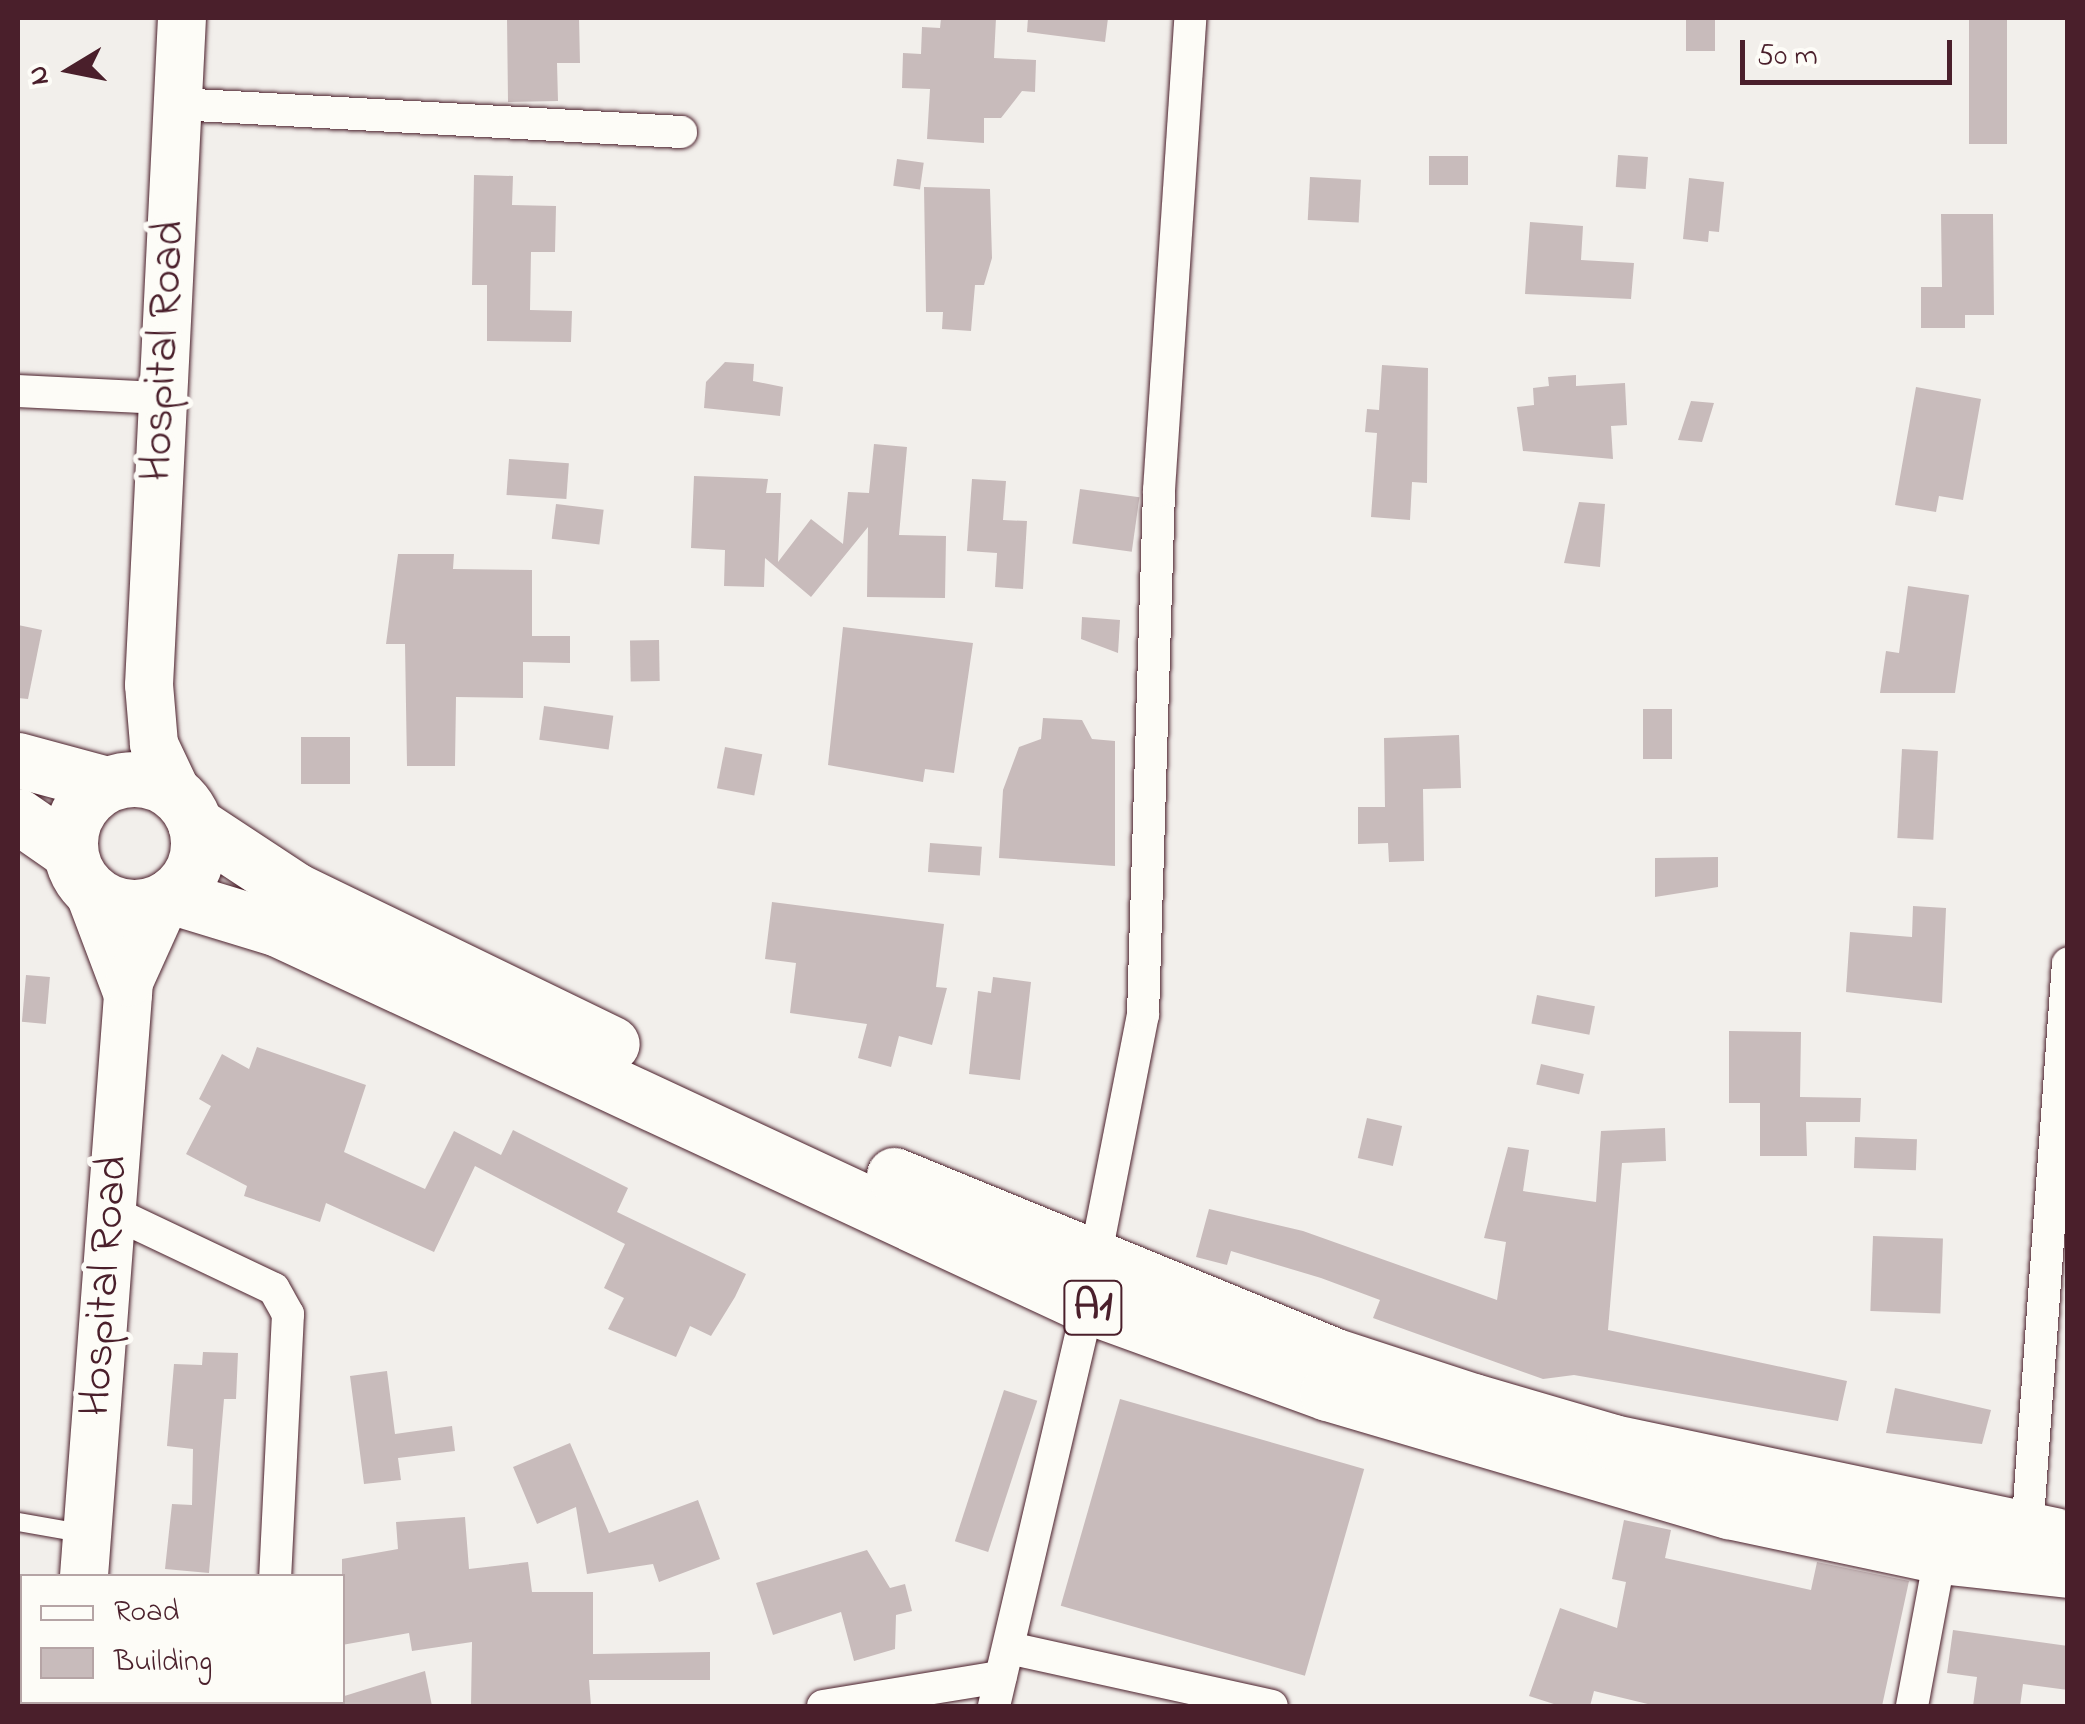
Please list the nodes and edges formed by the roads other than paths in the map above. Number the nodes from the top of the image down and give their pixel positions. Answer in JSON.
{"nodes":[{"id":1,"x":182,"y":18,"type":"edge"},
{"id":2,"x":1190,"y":18,"type":"edge"},
{"id":3,"x":176,"y":104,"type":"junction"},
{"id":4,"x":681,"y":132,"type":"dead end"},
{"id":5,"x":18,"y":391,"type":"edge"},
{"id":6,"x":163,"y":398,"type":"junction"},
{"id":7,"x":149,"y":685,"type":"junction"},
{"id":8,"x":18,"y":760,"type":"edge"},
{"id":9,"x":108,"y":783,"type":"junction"},
{"id":10,"x":187,"y":810,"type":"junction"},
{"id":11,"x":18,"y":816,"type":"edge"},
{"id":12,"x":79,"y":871,"type":"junction"},
{"id":13,"x":165,"y":907,"type":"junction"},
{"id":14,"x":2068,"y":963,"type":"edge"},
{"id":15,"x":128,"y":995,"type":"junction"},
{"id":16,"x":112,"y":1212,"type":"junction"},
{"id":17,"x":1092,"y":1283,"type":"junction"},
{"id":18,"x":18,"y":1522,"type":"edge"},
{"id":19,"x":2047,"y":1534,"type":"edge"},
{"id":20,"x":86,"y":1555,"type":"edge"},
{"id":21,"x":1940,"y":1556,"type":"junction"},
{"id":22,"x":2068,"y":1570,"type":"edge"},
{"id":23,"x":275,"y":1574,"type":"edge"},
{"id":24,"x":1001,"y":1677,"type":"edge"},
{"id":25,"x":824,"y":1706,"type":"edge"},
{"id":26,"x":1272,"y":1706,"type":"edge"},
{"id":27,"x":1912,"y":1706,"type":"edge"}],
"edges":[{"from":1,"to":3,"type":"street","name":"Hospital Road"},
{"from":2,"to":17,"type":"street"},
{"from":3,"to":4,"type":"street"},
{"from":3,"to":6,"type":"street","name":"Hospital Road"},
{"from":5,"to":6,"type":"street"},
{"from":6,"to":7,"type":"street","name":"Hospital Road"},
{"from":7,"to":9,"type":"street"},
{"from":7,"to":10,"type":"street"},
{"from":8,"to":9,"type":"highway"},
{"from":9,"to":10,"type":"highway"},
{"from":9,"to":12,"type":"highway"},
{"from":10,"to":13,"type":"highway"},
{"from":10,"to":17,"type":"highway","number":"A1"},
{"from":11,"to":12,"type":"highway"},
{"from":12,"to":13,"type":"highway"},
{"from":12,"to":15,"type":"street"},
{"from":13,"to":15,"type":"street"},
{"from":13,"to":17,"type":"highway","number":"A1"},
{"from":14,"to":19,"type":"street"},
{"from":15,"to":16,"type":"street","name":"Hospital Road"},
{"from":16,"to":20,"type":"street","name":"Hospital Road"},
{"from":16,"to":23,"type":"street"},
{"from":17,"to":19,"type":"highway","number":"A1"},
{"from":17,"to":21,"type":"highway","number":"A1"},
{"from":17,"to":24,"type":"street"},
{"from":18,"to":20,"type":"lane"},
{"from":21,"to":22,"type":"highway","number":"A1"},
{"from":21,"to":27,"type":"street"},
{"from":24,"to":25,"type":"street"},
{"from":24,"to":26,"type":"street"}]}
